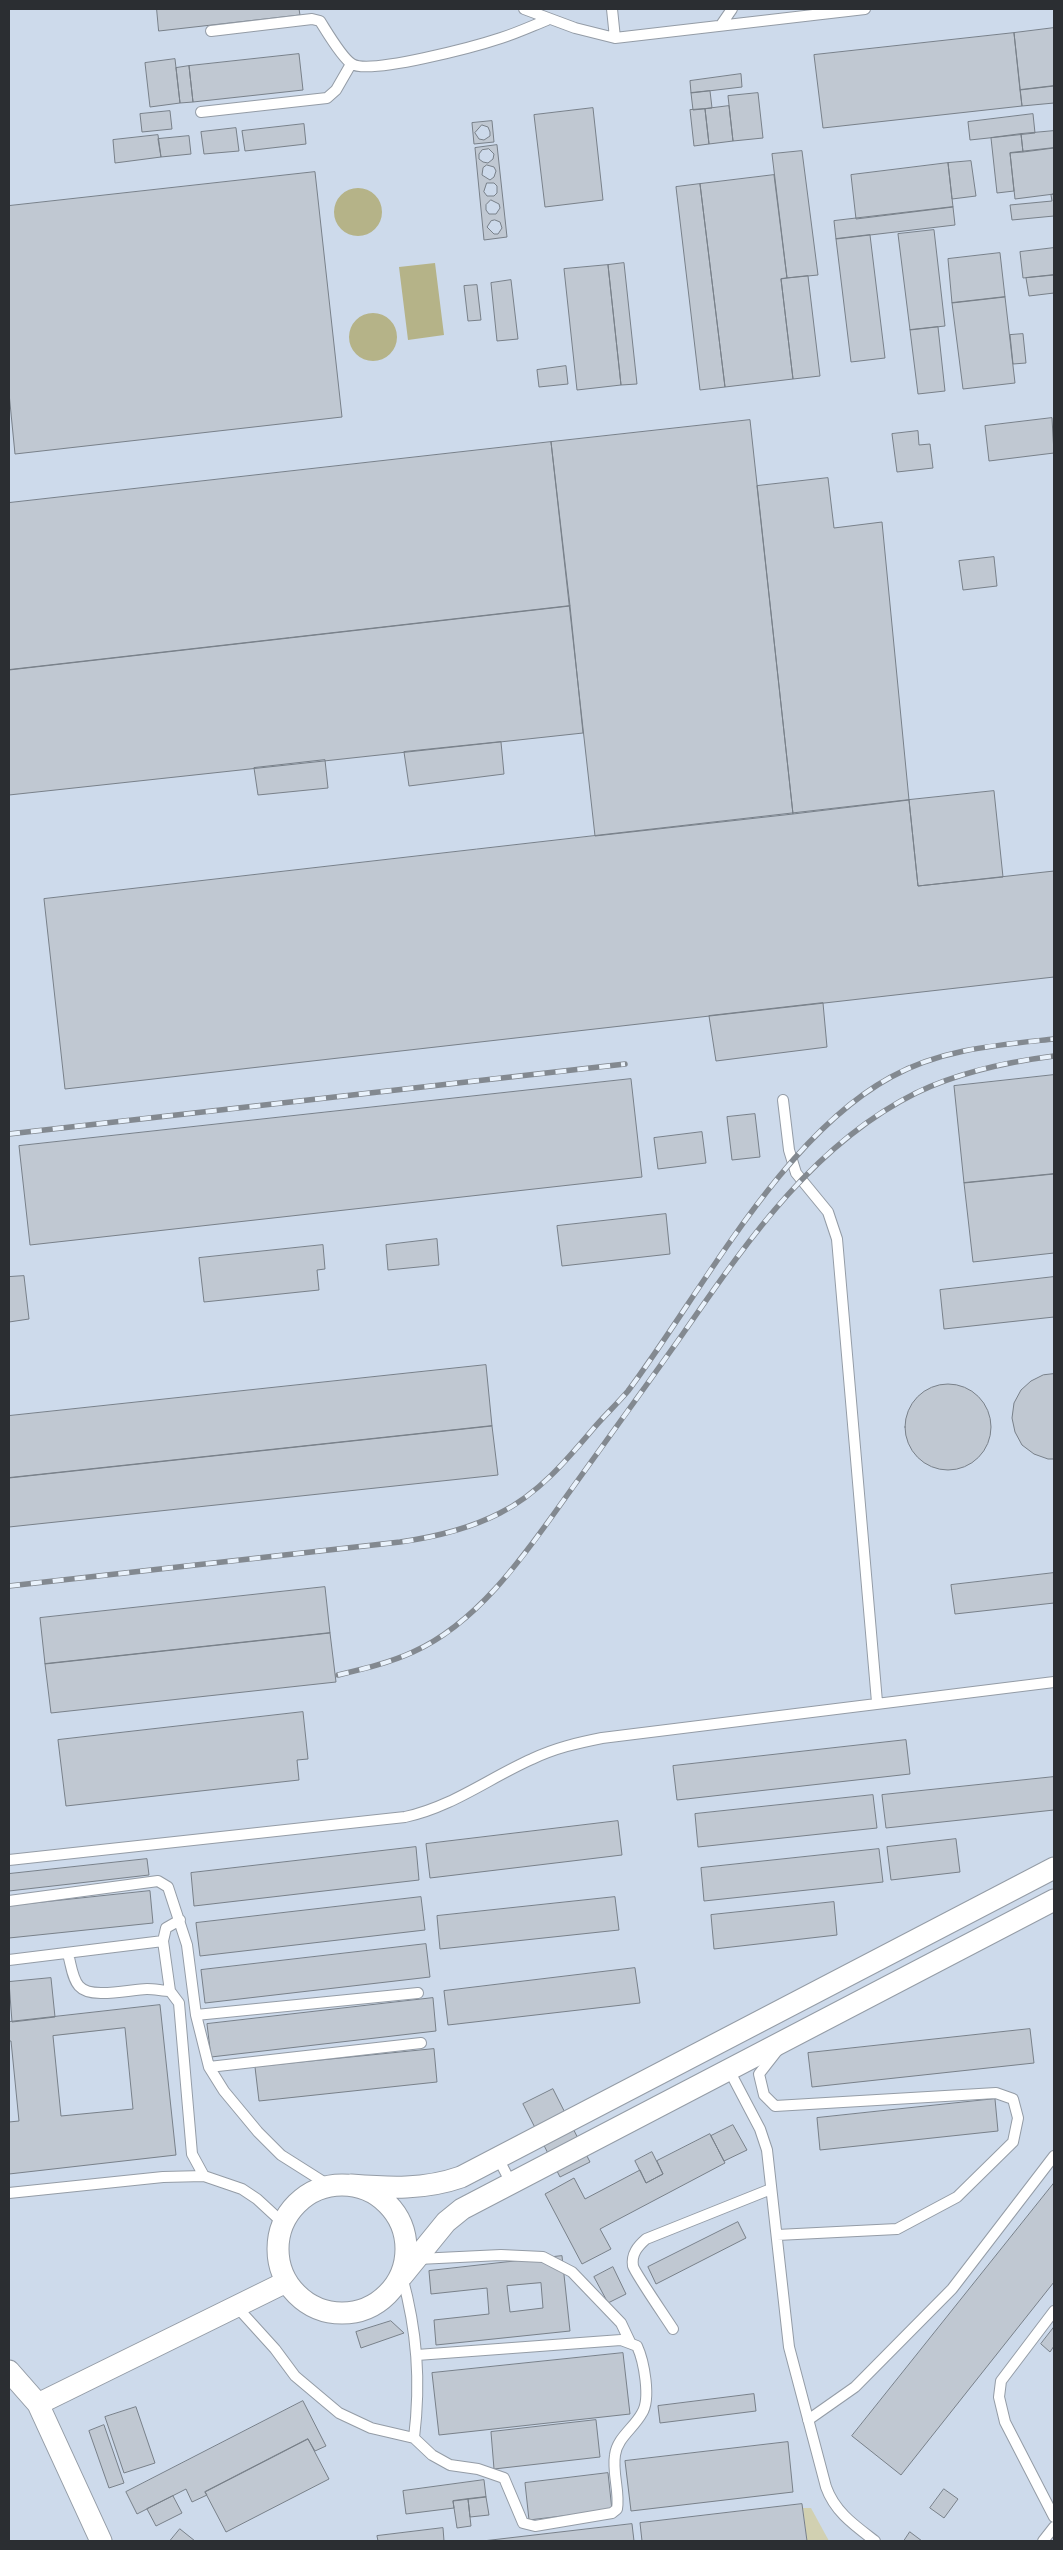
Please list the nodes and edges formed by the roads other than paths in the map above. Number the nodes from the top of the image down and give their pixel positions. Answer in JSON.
{"nodes":[{"id":1,"x":524,"y":9,"type":"edge"},
{"id":2,"x":612,"y":9,"type":"edge"},
{"id":3,"x":732,"y":9,"type":"edge"},
{"id":4,"x":865,"y":9,"type":"edge"},
{"id":5,"x":547,"y":20,"type":"junction"},
{"id":6,"x":721,"y":25,"type":"junction"},
{"id":7,"x":211,"y":31,"type":"dead end"},
{"id":8,"x":615,"y":38,"type":"junction"},
{"id":9,"x":351,"y":64,"type":"junction"},
{"id":10,"x":201,"y":112,"type":"dead end"},
{"id":11,"x":783,"y":1100,"type":"dead end"},
{"id":12,"x":1054,"y":1682,"type":"edge"},
{"id":13,"x":877,"y":1702,"type":"junction"},
{"id":14,"x":9,"y":1860,"type":"edge"},
{"id":15,"x":1054,"y":1868,"type":"edge"},
{"id":16,"x":1054,"y":1900,"type":"edge"},
{"id":17,"x":9,"y":1902,"type":"edge"},
{"id":18,"x":180,"y":1920,"type":"junction"},
{"id":19,"x":163,"y":1941,"type":"junction"},
{"id":20,"x":68,"y":1954,"type":"junction"},
{"id":21,"x":9,"y":1960,"type":"edge"},
{"id":22,"x":170,"y":1991,"type":"junction"},
{"id":23,"x":418,"y":1993,"type":"dead end"},
{"id":24,"x":196,"y":2015,"type":"junction"},
{"id":25,"x":785,"y":2040,"type":"junction"},
{"id":26,"x":421,"y":2043,"type":"dead end"},
{"id":27,"x":716,"y":2045,"type":"junction"},
{"id":28,"x":209,"y":2067,"type":"junction"},
{"id":29,"x":729,"y":2070,"type":"junction"},
{"id":30,"x":1054,"y":2156,"type":"edge"},
{"id":31,"x":498,"y":2158,"type":"junction"},
{"id":32,"x":204,"y":2176,"type":"junction"},
{"id":33,"x":511,"y":2183,"type":"junction"},
{"id":34,"x":340,"y":2186,"type":"junction"},
{"id":35,"x":771,"y":2189,"type":"junction"},
{"id":36,"x":9,"y":2193,"type":"edge"},
{"id":37,"x":283,"y":2223,"type":"junction"},
{"id":38,"x":777,"y":2236,"type":"junction"},
{"id":39,"x":418,"y":2259,"type":"junction"},
{"id":40,"x":402,"y":2276,"type":"junction"},
{"id":41,"x":286,"y":2282,"type":"junction"},
{"id":42,"x":236,"y":2306,"type":"junction"},
{"id":43,"x":1054,"y":2311,"type":"edge"},
{"id":44,"x":672,"y":2329,"type":"dead end"},
{"id":45,"x":630,"y":2342,"type":"junction"},
{"id":46,"x":417,"y":2355,"type":"junction"},
{"id":47,"x":9,"y":2371,"type":"edge"},
{"id":48,"x":38,"y":2404,"type":"junction"},
{"id":49,"x":808,"y":2420,"type":"junction"},
{"id":50,"x":414,"y":2438,"type":"junction"},
{"id":51,"x":1054,"y":2517,"type":"edge"},
{"id":52,"x":1054,"y":2527,"type":"edge"},
{"id":53,"x":101,"y":2541,"type":"edge"},
{"id":54,"x":875,"y":2541,"type":"edge"},
{"id":55,"x":1043,"y":2541,"type":"edge"}],
"edges":[{"from":1,"to":5,"type":"lane"},
{"from":2,"to":8,"type":"lane"},
{"from":3,"to":6,"type":"lane"},
{"from":4,"to":6,"type":"lane"},
{"from":5,"to":8,"type":"lane"},
{"from":5,"to":9,"type":"lane"},
{"from":6,"to":8,"type":"lane"},
{"from":7,"to":9,"type":"lane"},
{"from":9,"to":10,"type":"lane"},
{"from":11,"to":13,"type":"lane"},
{"from":12,"to":13,"type":"lane"},
{"from":13,"to":14,"type":"lane"},
{"from":15,"to":27,"type":"street"},
{"from":16,"to":25,"type":"street"},
{"from":17,"to":18,"type":"lane"},
{"from":18,"to":19,"type":"lane"},
{"from":18,"to":24,"type":"lane"},
{"from":19,"to":20,"type":"lane"},
{"from":19,"to":22,"type":"lane"},
{"from":20,"to":21,"type":"lane"},
{"from":20,"to":22,"type":"lane"},
{"from":22,"to":32,"type":"lane"},
{"from":23,"to":24,"type":"lane"},
{"from":24,"to":28,"type":"lane"},
{"from":25,"to":29,"type":"street"},
{"from":25,"to":38,"type":"lane"},
{"from":26,"to":28,"type":"lane"},
{"from":27,"to":29,"type":"street"},
{"from":27,"to":31,"type":"street"},
{"from":28,"to":34,"type":"lane"},
{"from":29,"to":33,"type":"street"},
{"from":29,"to":35,"type":"lane"},
{"from":30,"to":49,"type":"lane"},
{"from":31,"to":33,"type":"lane"},
{"from":31,"to":34,"type":"street"},
{"from":32,"to":36,"type":"lane"},
{"from":32,"to":37,"type":"lane"},
{"from":33,"to":39,"type":"street"},
{"from":34,"to":37,"type":"street"},
{"from":34,"to":40,"type":"street"},
{"from":35,"to":38,"type":"lane"},
{"from":35,"to":44,"type":"lane"},
{"from":37,"to":41,"type":"street"},
{"from":38,"to":49,"type":"lane"},
{"from":39,"to":40,"type":"street"},
{"from":39,"to":45,"type":"lane"},
{"from":40,"to":41,"type":"street"},
{"from":40,"to":46,"type":"lane"},
{"from":41,"to":42,"type":"street"},
{"from":42,"to":48,"type":"street"},
{"from":42,"to":50,"type":"lane"},
{"from":43,"to":51,"type":"lane"},
{"from":45,"to":46,"type":"lane"},
{"from":45,"to":50,"type":"lane"},
{"from":46,"to":50,"type":"lane"},
{"from":47,"to":48,"type":"street"},
{"from":48,"to":53,"type":"street"},
{"from":49,"to":54,"type":"lane"},
{"from":52,"to":55,"type":"lane"}]}
